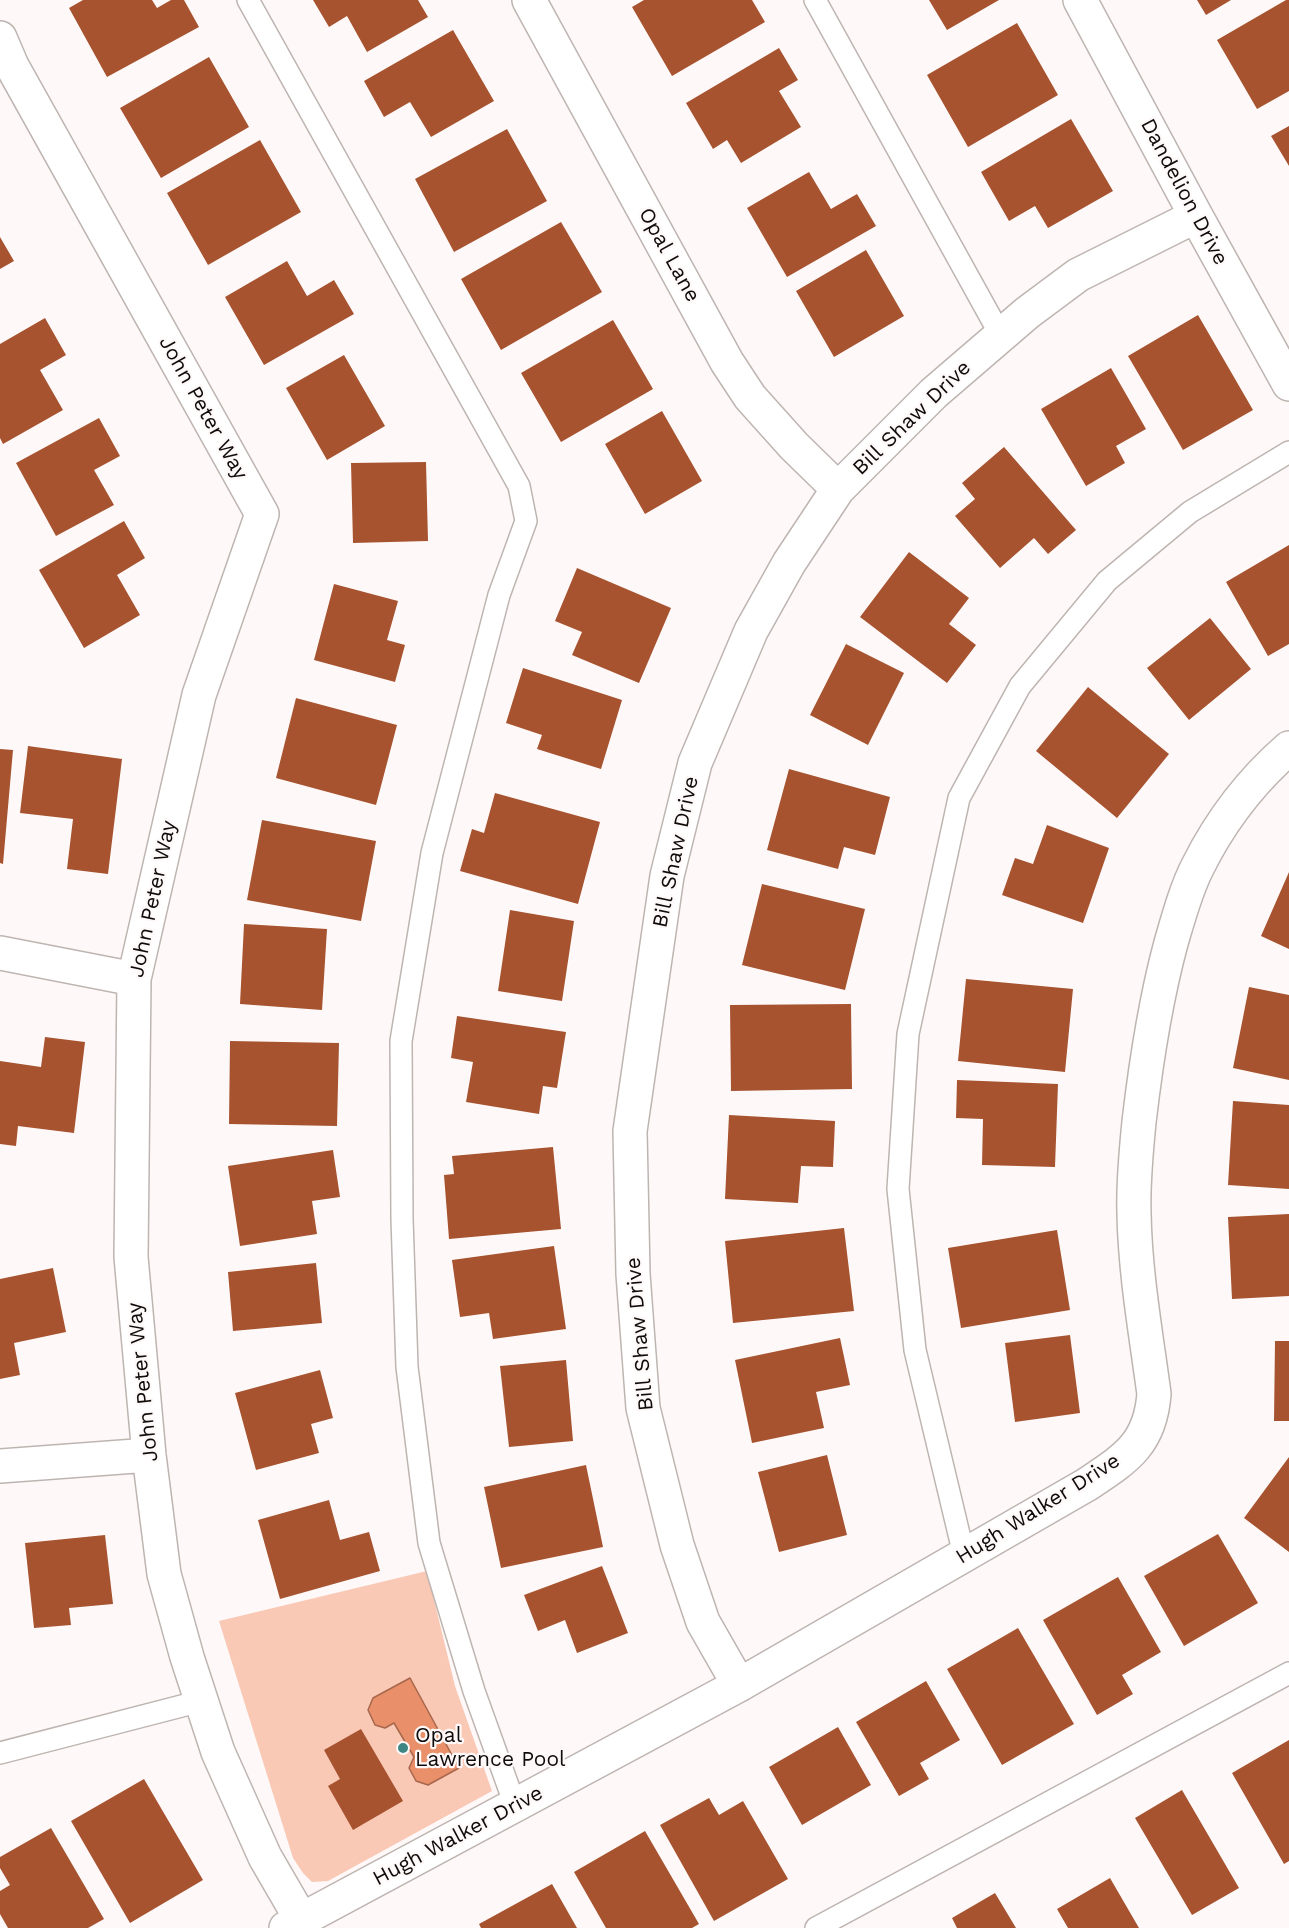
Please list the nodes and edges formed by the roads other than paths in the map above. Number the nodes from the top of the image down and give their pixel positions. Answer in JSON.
{"nodes":[{"id":1,"x":248,"y":0,"type":"edge"},
{"id":2,"x":529,"y":0,"type":"edge"},
{"id":3,"x":815,"y":0,"type":"edge"},
{"id":4,"x":1080,"y":0,"type":"edge"},
{"id":5,"x":4,"y":59,"type":"edge"},
{"id":6,"x":1196,"y":216,"type":"junction"},
{"id":7,"x":1001,"y":336,"type":"junction"},
{"id":8,"x":1289,"y":384,"type":"edge"},
{"id":9,"x":1289,"y":452,"type":"edge"},
{"id":10,"x":838,"y":489,"type":"junction"},
{"id":11,"x":1289,"y":748,"type":"edge"},
{"id":12,"x":0,"y":953,"type":"edge"},
{"id":13,"x":134,"y":979,"type":"junction"},
{"id":14,"x":149,"y":1455,"type":"junction"},
{"id":15,"x":0,"y":1466,"type":"edge"},
{"id":16,"x":964,"y":1555,"type":"junction"},
{"id":17,"x":1289,"y":1673,"type":"edge"},
{"id":18,"x":739,"y":1685,"type":"junction"},
{"id":19,"x":201,"y":1701,"type":"junction"},
{"id":20,"x":0,"y":1753,"type":"edge"},
{"id":21,"x":515,"y":1805,"type":"junction"},
{"id":22,"x":294,"y":1924,"type":"edge"},
{"id":23,"x":816,"y":1928,"type":"edge"}],
"edges":[{"from":1,"to":21,"type":"lane"},
{"from":2,"to":10,"type":"street","name":"Opal Lane"},
{"from":3,"to":7,"type":"lane"},
{"from":4,"to":6,"type":"street","name":"Dandelion Drive"},
{"from":5,"to":13,"type":"street","name":"John Peter Way"},
{"from":6,"to":7,"type":"street","name":"Bill Shaw Drive"},
{"from":6,"to":8,"type":"street","name":"Dandelion Drive"},
{"from":7,"to":10,"type":"street","name":"Bill Shaw Drive"},
{"from":9,"to":16,"type":"lane"},
{"from":10,"to":18,"type":"street","name":"Bill Shaw Drive"},
{"from":11,"to":16,"type":"street","name":"Hugh Walker Drive"},
{"from":12,"to":13,"type":"street"},
{"from":13,"to":14,"type":"street","name":"John Peter Way"},
{"from":14,"to":15,"type":"street"},
{"from":14,"to":19,"type":"street","name":"John Peter Way"},
{"from":16,"to":18,"type":"street","name":"Hugh Walker Drive"},
{"from":17,"to":23,"type":"lane"},
{"from":18,"to":21,"type":"street","name":"Hugh Walker Drive"},
{"from":19,"to":20,"type":"lane"},
{"from":19,"to":22,"type":"street","name":"John Peter Way"},
{"from":21,"to":22,"type":"street","name":"Hugh Walker Drive"}]}
